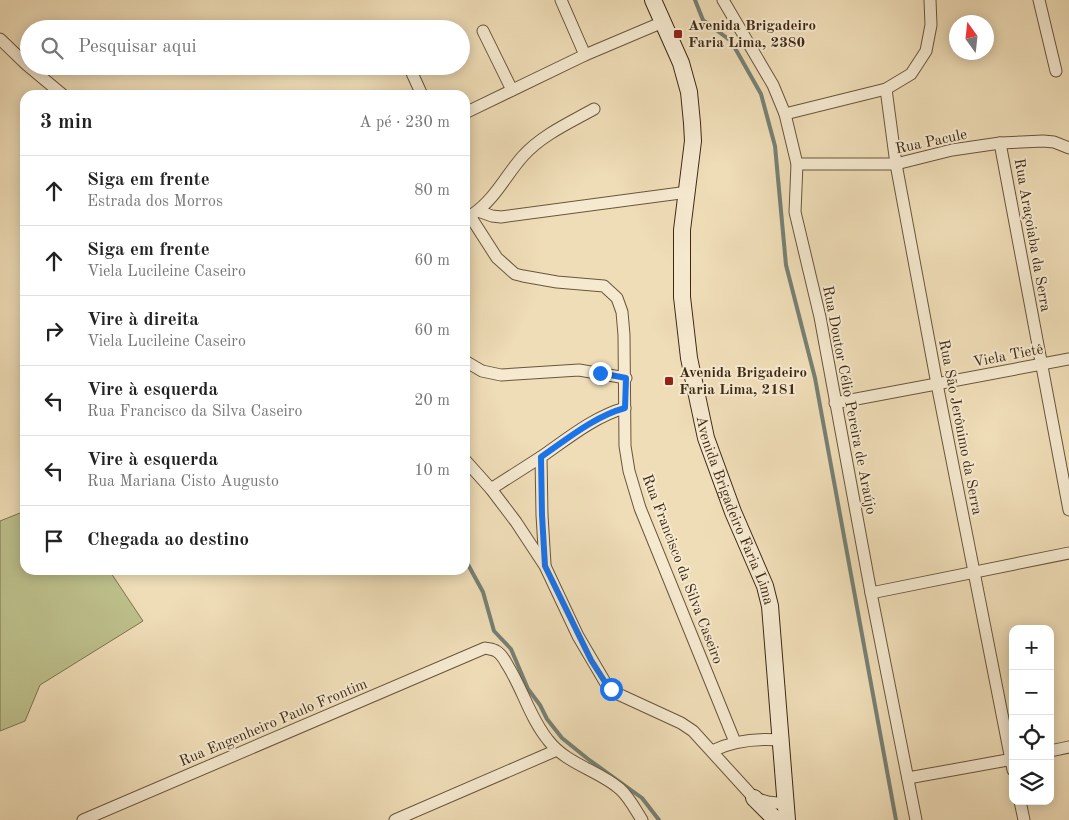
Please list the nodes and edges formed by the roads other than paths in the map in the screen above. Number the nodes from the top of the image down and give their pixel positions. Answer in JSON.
{"nodes":[{"id":1,"x":561,"y":0,"type":"edge"},
{"id":2,"x":653,"y":0,"type":"edge"},
{"id":3,"x":723,"y":0,"type":"edge"},
{"id":4,"x":930,"y":0,"type":"edge"},
{"id":5,"x":1039,"y":0,"type":"edge"},
{"id":6,"x":663,"y":22,"type":"junction"},
{"id":7,"x":483,"y":31,"type":"dead end"},
{"id":8,"x":0,"y":39,"type":"edge"},
{"id":9,"x":585,"y":55,"type":"junction"},
{"id":10,"x":20,"y":58,"type":"edge"},
{"id":11,"x":1056,"y":71,"type":"dead end"},
{"id":12,"x":39,"y":75,"type":"edge"},
{"id":13,"x":413,"y":75,"type":"edge"},
{"id":14,"x":886,"y":89,"type":"junction"},
{"id":15,"x":57,"y":90,"type":"edge"},
{"id":16,"x":420,"y":90,"type":"edge"},
{"id":17,"x":512,"y":90,"type":"junction"},
{"id":18,"x":594,"y":109,"type":"dead end"},
{"id":19,"x":470,"y":111,"type":"edge"},
{"id":20,"x":785,"y":114,"type":"junction"},
{"id":21,"x":1000,"y":143,"type":"junction"},
{"id":22,"x":1069,"y":148,"type":"edge"},
{"id":23,"x":797,"y":164,"type":"junction"},
{"id":24,"x":896,"y":164,"type":"junction"},
{"id":25,"x":688,"y":192,"type":"junction"},
{"id":26,"x":471,"y":216,"type":"edge"},
{"id":27,"x":1069,"y":359,"type":"edge"},
{"id":28,"x":1041,"y":364,"type":"junction"},
{"id":29,"x":470,"y":365,"type":"edge"},
{"id":30,"x":626,"y":378,"type":"junction"},
{"id":31,"x":937,"y":384,"type":"junction"},
{"id":32,"x":835,"y":403,"type":"junction"},
{"id":33,"x":625,"y":408,"type":"junction"},
{"id":34,"x":541,"y":457,"type":"junction"},
{"id":35,"x":470,"y":466,"type":"edge"},
{"id":36,"x":491,"y":489,"type":"junction"},
{"id":37,"x":1069,"y":510,"type":"edge"},
{"id":38,"x":1069,"y":553,"type":"edge"},
{"id":39,"x":545,"y":566,"type":"junction"},
{"id":40,"x":974,"y":572,"type":"junction"},
{"id":41,"x":871,"y":593,"type":"junction"},
{"id":42,"x":782,"y":740,"type":"junction"},
{"id":43,"x":735,"y":742,"type":"junction"},
{"id":44,"x":1069,"y":748,"type":"edge"},
{"id":45,"x":557,"y":750,"type":"junction"},
{"id":46,"x":1054,"y":750,"type":"edge"},
{"id":47,"x":712,"y":751,"type":"junction"},
{"id":48,"x":1011,"y":760,"type":"edge"},
{"id":49,"x":1009,"y":763,"type":"edge"},
{"id":50,"x":908,"y":778,"type":"junction"},
{"id":51,"x":754,"y":798,"type":"junction"},
{"id":52,"x":1021,"y":805,"type":"edge"},
{"id":53,"x":787,"y":812,"type":"edge"},
{"id":54,"x":83,"y":820,"type":"edge"},
{"id":55,"x":395,"y":820,"type":"edge"},
{"id":56,"x":642,"y":820,"type":"edge"},
{"id":57,"x":776,"y":820,"type":"edge"},
{"id":58,"x":916,"y":820,"type":"edge"},
{"id":59,"x":1024,"y":820,"type":"edge"}],
"edges":[{"from":1,"to":9,"type":"street"},
{"from":2,"to":6,"type":"main road","name":"Avenida Brigadeiro Faria Lima"},
{"from":3,"to":20,"type":"street","name":"Rua Doutor Célio Pereira de Araújo"},
{"from":4,"to":14,"type":"street"},
{"from":5,"to":11,"type":"street"},
{"from":6,"to":9,"type":"street"},
{"from":6,"to":25,"type":"main road","name":"Avenida Brigadeiro Faria Lima"},
{"from":7,"to":17,"type":"street"},
{"from":8,"to":10,"type":"street"},
{"from":9,"to":17,"type":"street"},
{"from":12,"to":15,"type":"street"},
{"from":13,"to":16,"type":"street"},
{"from":14,"to":20,"type":"street"},
{"from":14,"to":24,"type":"street","name":"Rua São Jerônimo da Serra"},
{"from":17,"to":19,"type":"street"},
{"from":18,"to":26,"type":"street"},
{"from":20,"to":23,"type":"street","name":"Rua Doutor Célio Pereira de Araújo"},
{"from":21,"to":22,"type":"street","name":"Rua Pacule"},
{"from":21,"to":24,"type":"street","name":"Rua Pacule"},
{"from":21,"to":28,"type":"street","name":"Rua Araçoiaba da Serra"},
{"from":23,"to":24,"type":"street","name":"Rua Pacule"},
{"from":23,"to":32,"type":"street","name":"Rua Doutor Célio Pereira de Araújo"},
{"from":24,"to":31,"type":"street","name":"Rua São Jerônimo da Serra"},
{"from":25,"to":26,"type":"street"},
{"from":25,"to":42,"type":"main road","name":"Avenida Brigadeiro Faria Lima"},
{"from":26,"to":30,"type":"street","name":"Rua Francisco da Silva Caseiro"},
{"from":27,"to":28,"type":"street","name":"Viela Tietê"},
{"from":28,"to":31,"type":"street","name":"Viela Tietê"},
{"from":28,"to":37,"type":"street","name":"Rua Araçoiaba da Serra"},
{"from":29,"to":30,"type":"street"},
{"from":30,"to":33,"type":"street","name":"Rua Francisco da Silva Caseiro"},
{"from":31,"to":32,"type":"street","name":"Viela Tietê"},
{"from":31,"to":40,"type":"street","name":"Rua São Jerônimo da Serra"},
{"from":32,"to":41,"type":"street","name":"Rua Doutor Célio Pereira de Araújo"},
{"from":33,"to":34,"type":"street"},
{"from":33,"to":43,"type":"street","name":"Rua Francisco da Silva Caseiro"},
{"from":34,"to":36,"type":"street"},
{"from":34,"to":39,"type":"street"},
{"from":35,"to":36,"type":"street"},
{"from":36,"to":39,"type":"street"},
{"from":38,"to":40,"type":"street"},
{"from":39,"to":47,"type":"street"},
{"from":40,"to":41,"type":"street"},
{"from":40,"to":48,"type":"street","name":"Rua São Jerônimo da Serra"},
{"from":41,"to":50,"type":"street","name":"Rua Doutor Célio Pereira de Araújo"},
{"from":42,"to":43,"type":"street"},
{"from":42,"to":53,"type":"main road","name":"Avenida Brigadeiro Faria Lima"},
{"from":43,"to":47,"type":"street"},
{"from":44,"to":46,"type":"street"},
{"from":45,"to":54,"type":"street","name":"Rua Engenheiro Paulo Frontim"},
{"from":45,"to":55,"type":"street"},
{"from":45,"to":56,"type":"street"},
{"from":47,"to":51,"type":"street"},
{"from":49,"to":50,"type":"street"},
{"from":50,"to":58,"type":"street","name":"Rua Doutor Célio Pereira de Araújo"},
{"from":51,"to":53,"type":"street"},
{"from":51,"to":57,"type":"main road"},
{"from":52,"to":59,"type":"street"}]}
